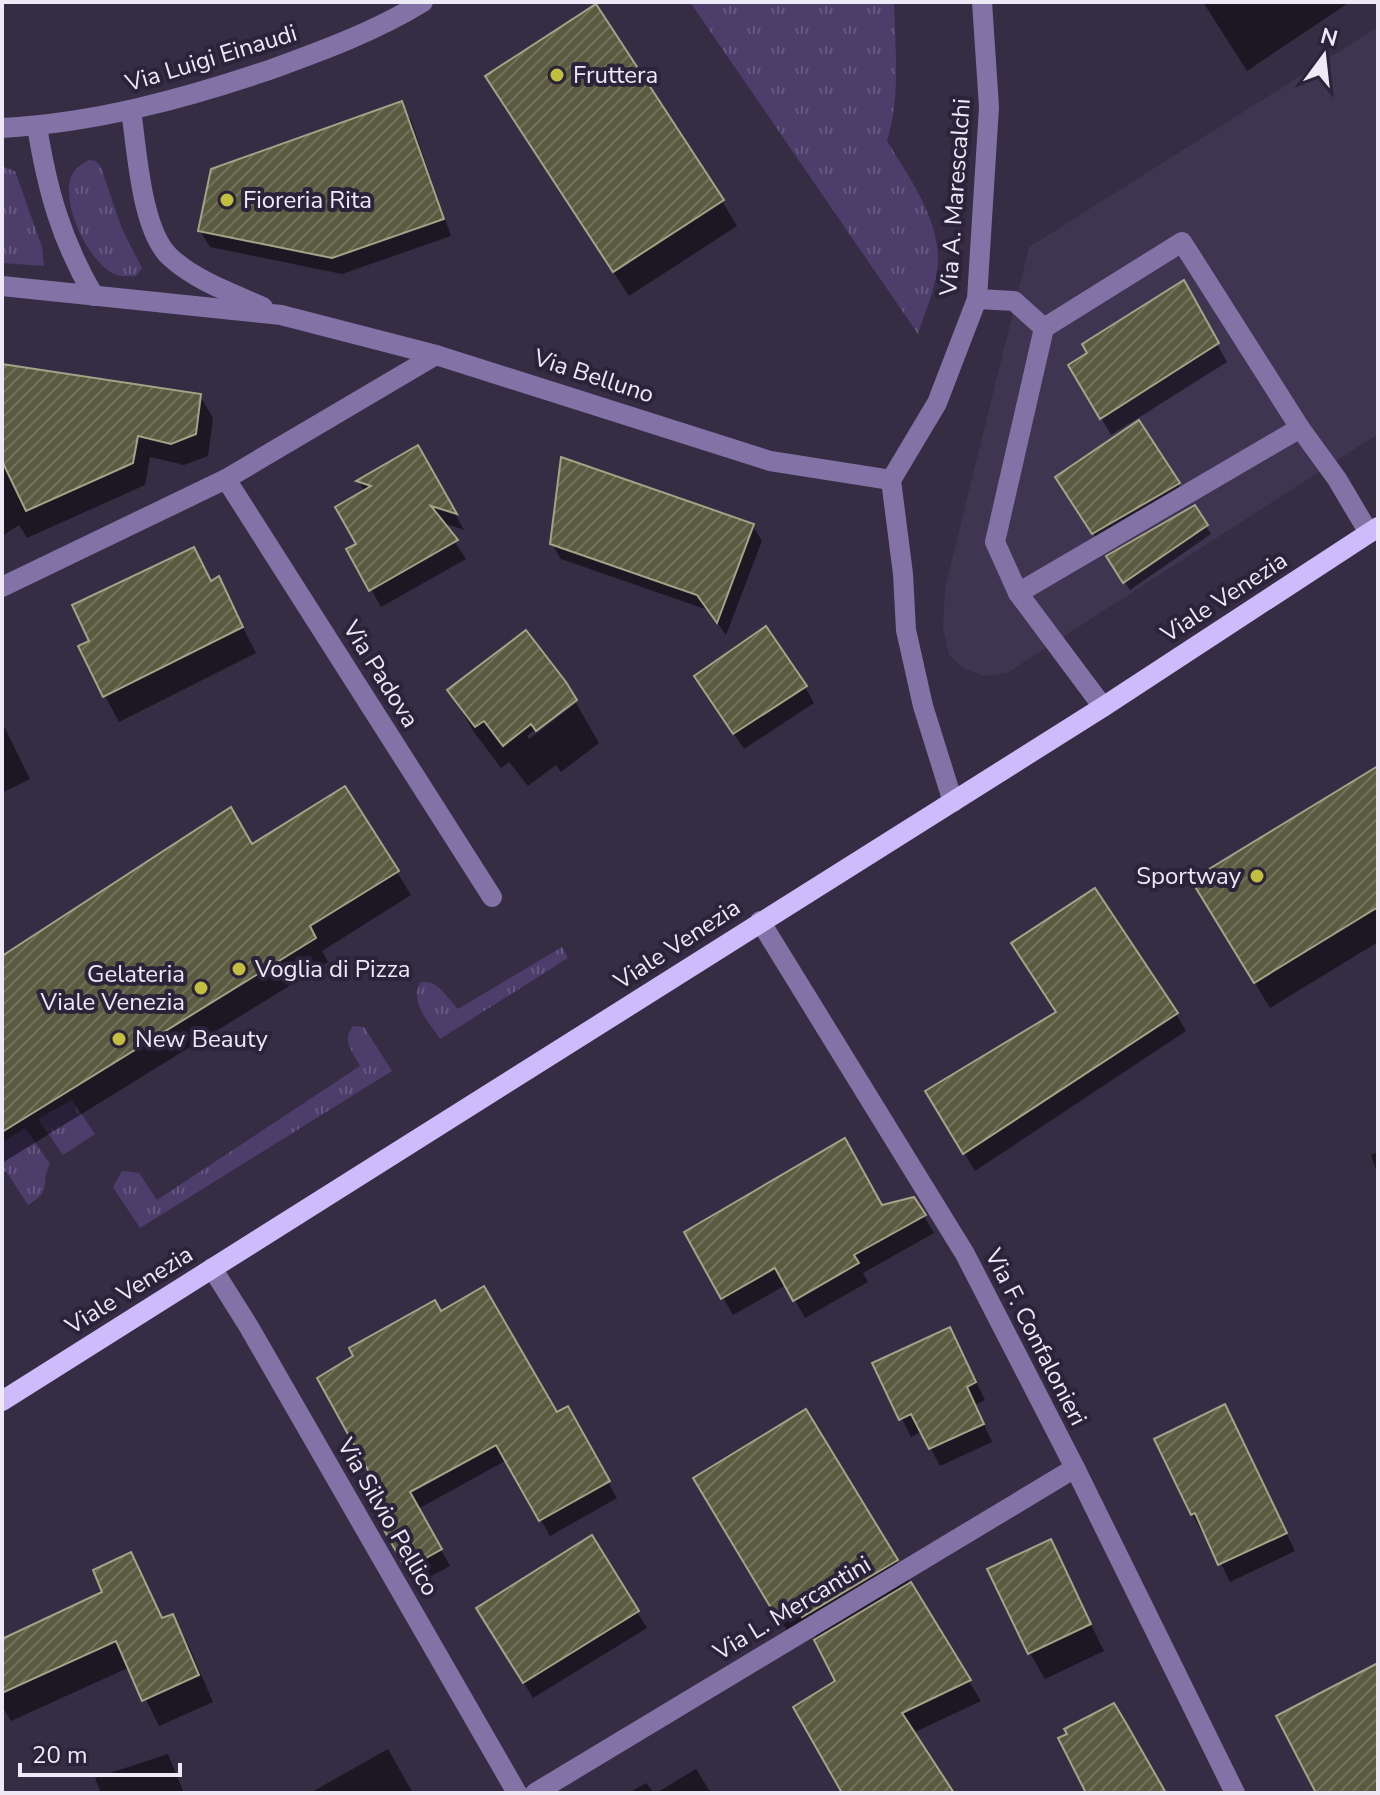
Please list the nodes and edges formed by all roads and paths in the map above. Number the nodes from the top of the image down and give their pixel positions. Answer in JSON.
{"nodes":[{"id":1,"x":423,"y":2,"type":"edge"},
{"id":2,"x":982,"y":2,"type":"edge"},
{"id":3,"x":131,"y":110,"type":"junction"},
{"id":4,"x":37,"y":126,"type":"junction"},
{"id":5,"x":2,"y":128,"type":"edge"},
{"id":6,"x":2,"y":286,"type":"edge"},
{"id":7,"x":94,"y":296,"type":"junction"},
{"id":8,"x":977,"y":299,"type":"junction"},
{"id":9,"x":281,"y":315,"type":"junction"},
{"id":10,"x":1044,"y":328,"type":"junction"},
{"id":11,"x":436,"y":355,"type":"junction"},
{"id":12,"x":1300,"y":428,"type":"junction"},
{"id":13,"x":226,"y":479,"type":"junction"},
{"id":14,"x":891,"y":480,"type":"junction"},
{"id":15,"x":1373,"y":530,"type":"edge"},
{"id":16,"x":2,"y":587,"type":"edge"},
{"id":17,"x":1018,"y":593,"type":"junction"},
{"id":18,"x":1103,"y":707,"type":"junction"},
{"id":19,"x":953,"y":802,"type":"junction"},
{"id":20,"x":492,"y":897,"type":"dead end"},
{"id":21,"x":760,"y":921,"type":"junction"},
{"id":22,"x":212,"y":1268,"type":"junction"},
{"id":23,"x":2,"y":1401,"type":"edge"},
{"id":24,"x":1075,"y":1468,"type":"junction"},
{"id":25,"x":517,"y":1793,"type":"edge"},
{"id":26,"x":535,"y":1793,"type":"edge"},
{"id":27,"x":1235,"y":1793,"type":"edge"}],
"edges":[{"from":1,"to":3,"type":"street","name":"Via Luigi Einaudi"},
{"from":2,"to":8,"type":"street","name":"Via A. Marescalchi"},
{"from":3,"to":4,"type":"street","name":"Via Luigi Einaudi"},
{"from":3,"to":9,"type":"street","name":"Via Belluno"},
{"from":4,"to":5,"type":"street","name":"Via Luigi Einaudi"},
{"from":4,"to":7,"type":"street"},
{"from":6,"to":7,"type":"street","name":"Via Belluno"},
{"from":7,"to":9,"type":"street","name":"Via Belluno"},
{"from":8,"to":10,"type":"street"},
{"from":8,"to":14,"type":"street","name":"Via A. Marescalchi"},
{"from":9,"to":11,"type":"street","name":"Via Belluno"},
{"from":10,"to":12,"type":"street"},
{"from":10,"to":17,"type":"street"},
{"from":11,"to":13,"type":"street"},
{"from":11,"to":14,"type":"street","name":"Via Belluno"},
{"from":12,"to":15,"type":"street"},
{"from":12,"to":17,"type":"street"},
{"from":13,"to":16,"type":"street"},
{"from":13,"to":20,"type":"street","name":"Via Padova"},
{"from":14,"to":19,"type":"street"},
{"from":15,"to":18,"type":"main road","name":"Viale Venezia"},
{"from":17,"to":18,"type":"street"},
{"from":18,"to":19,"type":"main road","name":"Viale Venezia"},
{"from":19,"to":21,"type":"main road","name":"Viale Venezia"},
{"from":21,"to":22,"type":"main road","name":"Viale Venezia"},
{"from":21,"to":24,"type":"street","name":"Via F. Confalonieri"},
{"from":22,"to":23,"type":"main road","name":"Viale Venezia"},
{"from":22,"to":25,"type":"street","name":"Via Silvio Pellico"},
{"from":24,"to":26,"type":"street","name":"Via L. Mercantini"},
{"from":24,"to":27,"type":"street","name":"Via F. Confalonieri"}]}
